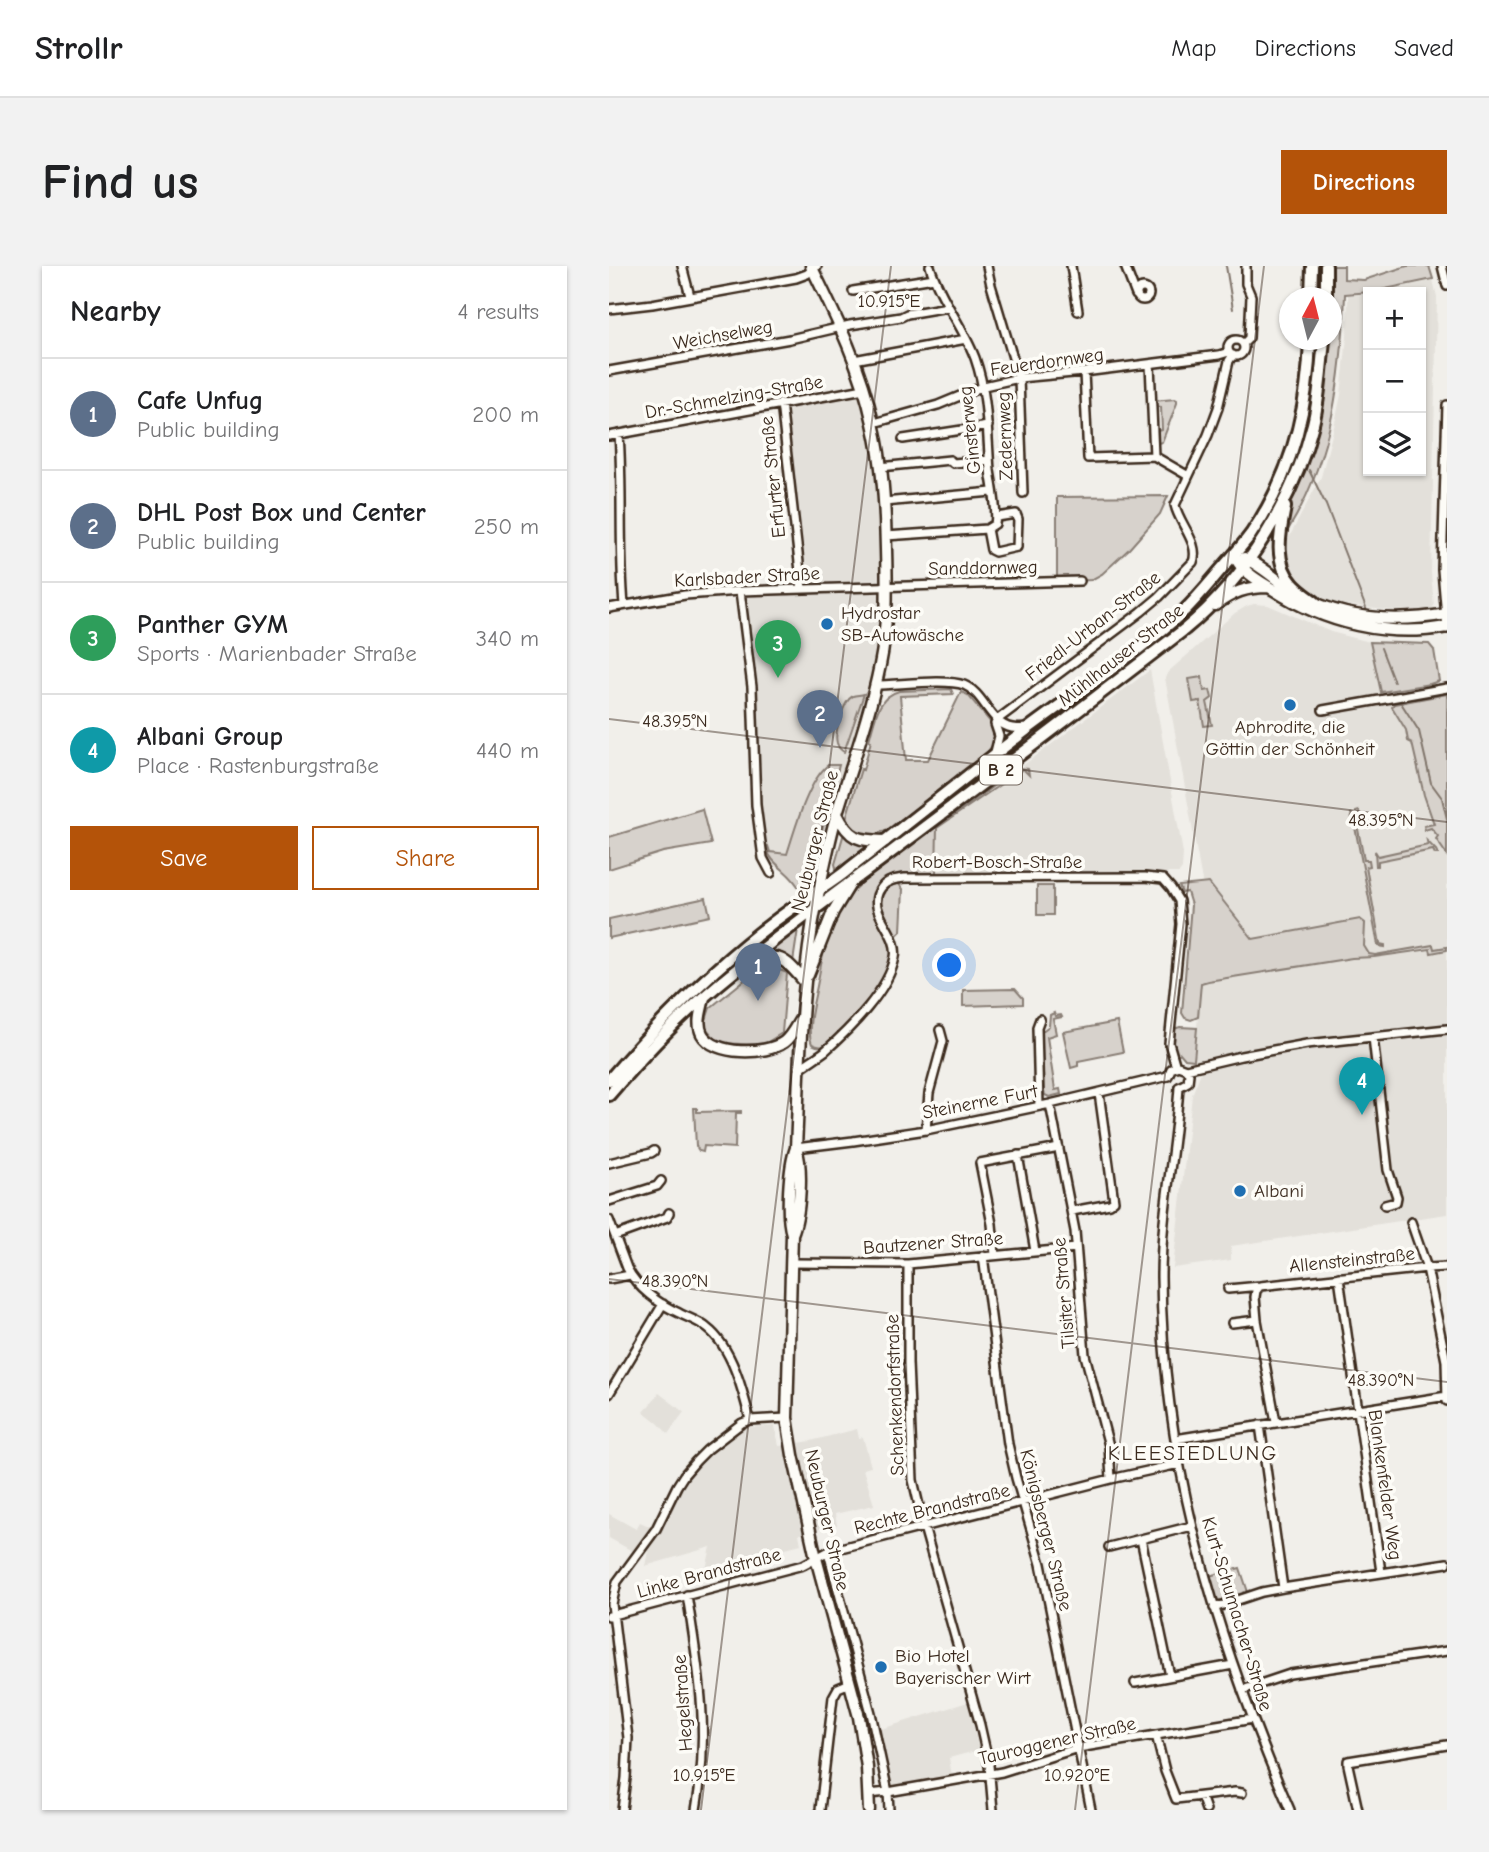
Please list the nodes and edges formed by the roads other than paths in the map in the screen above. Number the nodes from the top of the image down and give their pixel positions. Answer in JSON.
{"nodes":[{"id":1,"x":682,"y":266,"type":"edge"},
{"id":2,"x":930,"y":266,"type":"edge"},
{"id":3,"x":987,"y":266,"type":"edge"},
{"id":4,"x":1071,"y":266,"type":"edge"},
{"id":5,"x":1125,"y":266,"type":"edge"},
{"id":6,"x":1246,"y":266,"type":"edge"},
{"id":7,"x":1312,"y":266,"type":"edge"},
{"id":8,"x":1327,"y":266,"type":"edge"},
{"id":9,"x":1442,"y":266,"type":"edge"},
{"id":10,"x":813,"y":267,"type":"edge"},
{"id":11,"x":934,"y":278,"type":"junction"},
{"id":12,"x":1447,"y":286,"type":"edge"},
{"id":13,"x":1311,"y":287,"type":"edge"},
{"id":14,"x":1326,"y":287,"type":"edge"},
{"id":15,"x":853,"y":291,"type":"dead end"},
{"id":16,"x":690,"y":296,"type":"junction"},
{"id":17,"x":1137,"y":299,"type":"dead end"},
{"id":18,"x":948,"y":307,"type":"junction"},
{"id":19,"x":609,"y":309,"type":"edge"},
{"id":20,"x":1078,"y":310,"type":"dead end"},
{"id":21,"x":842,"y":328,"type":"junction"},
{"id":22,"x":966,"y":339,"type":"junction"},
{"id":23,"x":1243,"y":344,"type":"junction"},
{"id":24,"x":1310,"y":350,"type":"edge"},
{"id":25,"x":1323,"y":350,"type":"edge"},
{"id":26,"x":1231,"y":353,"type":"junction"},
{"id":27,"x":854,"y":359,"type":"junction"},
{"id":28,"x":1150,"y":364,"type":"junction"},
{"id":29,"x":609,"y":371,"type":"edge"},
{"id":30,"x":1084,"y":372,"type":"junction"},
{"id":31,"x":1019,"y":378,"type":"junction"},
{"id":32,"x":984,"y":386,"type":"junction"},
{"id":33,"x":864,"y":389,"type":"junction"},
{"id":34,"x":781,"y":403,"type":"junction"},
{"id":35,"x":1447,"y":406,"type":"edge"},
{"id":36,"x":874,"y":424,"type":"junction"},
{"id":37,"x":988,"y":426,"type":"junction"},
{"id":38,"x":619,"y":434,"type":"junction"},
{"id":39,"x":609,"y":436,"type":"edge"},
{"id":40,"x":903,"y":439,"type":"dead end"},
{"id":41,"x":1154,"y":456,"type":"junction"},
{"id":42,"x":989,"y":460,"type":"junction"},
{"id":43,"x":880,"y":467,"type":"junction"},
{"id":44,"x":1185,"y":474,"type":"dead end"},
{"id":45,"x":1288,"y":491,"type":"junction"},
{"id":46,"x":992,"y":492,"type":"junction"},
{"id":47,"x":1023,"y":493,"type":"dead end"},
{"id":48,"x":884,"y":502,"type":"junction"},
{"id":49,"x":997,"y":517,"type":"junction"},
{"id":50,"x":987,"y":529,"type":"junction"},
{"id":51,"x":885,"y":536,"type":"junction"},
{"id":52,"x":1234,"y":555,"type":"junction"},
{"id":53,"x":1246,"y":564,"type":"junction"},
{"id":54,"x":1080,"y":581,"type":"dead end"},
{"id":55,"x":887,"y":586,"type":"junction"},
{"id":56,"x":1269,"y":587,"type":"junction"},
{"id":57,"x":802,"y":589,"type":"junction"},
{"id":58,"x":740,"y":591,"type":"junction"},
{"id":59,"x":1315,"y":602,"type":"junction"},
{"id":60,"x":624,"y":605,"type":"junction"},
{"id":61,"x":609,"y":608,"type":"edge"},
{"id":62,"x":1205,"y":611,"type":"junction"},
{"id":63,"x":1446,"y":614,"type":"edge"},
{"id":64,"x":1447,"y":628,"type":"edge"},
{"id":65,"x":876,"y":685,"type":"junction"},
{"id":66,"x":1447,"y":688,"type":"edge"},
{"id":67,"x":1323,"y":710,"type":"dead end"},
{"id":68,"x":997,"y":720,"type":"junction"},
{"id":69,"x":1030,"y":728,"type":"junction"},
{"id":70,"x":995,"y":755,"type":"junction"},
{"id":71,"x":837,"y":814,"type":"junction"},
{"id":72,"x":885,"y":841,"type":"junction"},
{"id":73,"x":771,"y":873,"type":"dead end"},
{"id":74,"x":850,"y":883,"type":"junction"},
{"id":75,"x":819,"y":891,"type":"junction"},
{"id":76,"x":815,"y":909,"type":"junction"},
{"id":77,"x":747,"y":962,"type":"junction"},
{"id":78,"x":804,"y":981,"type":"junction"},
{"id":79,"x":704,"y":997,"type":"junction"},
{"id":80,"x":1040,"y":1019,"type":"dead end"},
{"id":81,"x":800,"y":1020,"type":"junction"},
{"id":82,"x":1447,"y":1029,"type":"edge"},
{"id":83,"x":940,"y":1030,"type":"dead end"},
{"id":84,"x":1373,"y":1037,"type":"junction"},
{"id":85,"x":1176,"y":1067,"type":"junction"},
{"id":86,"x":799,"y":1069,"type":"junction"},
{"id":87,"x":1186,"y":1069,"type":"junction"},
{"id":88,"x":1168,"y":1076,"type":"junction"},
{"id":89,"x":609,"y":1080,"type":"edge"},
{"id":90,"x":1179,"y":1087,"type":"junction"},
{"id":91,"x":1099,"y":1093,"type":"junction"},
{"id":92,"x":609,"y":1095,"type":"edge"},
{"id":93,"x":1050,"y":1104,"type":"junction"},
{"id":94,"x":1039,"y":1107,"type":"junction"},
{"id":95,"x":926,"y":1130,"type":"junction"},
{"id":96,"x":1059,"y":1147,"type":"junction"},
{"id":97,"x":796,"y":1148,"type":"junction"},
{"id":98,"x":654,"y":1151,"type":"dead end"},
{"id":99,"x":1018,"y":1155,"type":"junction"},
{"id":100,"x":609,"y":1163,"type":"edge"},
{"id":101,"x":661,"y":1181,"type":"dead end"},
{"id":102,"x":609,"y":1201,"type":"edge"},
{"id":103,"x":1385,"y":1205,"type":"dead end"},
{"id":104,"x":1072,"y":1211,"type":"junction"},
{"id":105,"x":669,"y":1213,"type":"dead end"},
{"id":106,"x":609,"y":1220,"type":"edge"},
{"id":107,"x":1411,"y":1222,"type":"dead end"},
{"id":108,"x":615,"y":1236,"type":"junction"},
{"id":109,"x":1076,"y":1248,"type":"junction"},
{"id":110,"x":1035,"y":1251,"type":"junction"},
{"id":111,"x":995,"y":1255,"type":"junction"},
{"id":112,"x":983,"y":1256,"type":"junction"},
{"id":113,"x":791,"y":1263,"type":"junction"},
{"id":114,"x":908,"y":1264,"type":"junction"},
{"id":115,"x":1447,"y":1267,"type":"edge"},
{"id":116,"x":1427,"y":1268,"type":"junction"},
{"id":117,"x":630,"y":1275,"type":"junction"},
{"id":118,"x":1339,"y":1277,"type":"junction"},
{"id":119,"x":609,"y":1279,"type":"edge"},
{"id":120,"x":1260,"y":1286,"type":"junction"},
{"id":121,"x":1228,"y":1289,"type":"dead end"},
{"id":122,"x":663,"y":1304,"type":"junction"},
{"id":123,"x":1257,"y":1320,"type":"junction"},
{"id":124,"x":1232,"y":1322,"type":"dead end"},
{"id":125,"x":1447,"y":1361,"type":"edge"},
{"id":126,"x":609,"y":1394,"type":"edge"},
{"id":127,"x":1447,"y":1396,"type":"edge"},
{"id":128,"x":1447,"y":1401,"type":"edge"},
{"id":129,"x":1359,"y":1409,"type":"junction"},
{"id":130,"x":787,"y":1418,"type":"junction"},
{"id":131,"x":750,"y":1420,"type":"junction"},
{"id":132,"x":1276,"y":1422,"type":"junction"},
{"id":133,"x":1260,"y":1425,"type":"junction"},
{"id":134,"x":1175,"y":1439,"type":"junction"},
{"id":135,"x":1179,"y":1464,"type":"junction"},
{"id":136,"x":1111,"y":1479,"type":"junction"},
{"id":137,"x":1023,"y":1502,"type":"junction"},
{"id":138,"x":1192,"y":1526,"type":"junction"},
{"id":139,"x":923,"y":1527,"type":"junction"},
{"id":140,"x":1142,"y":1539,"type":"junction"},
{"id":141,"x":1109,"y":1547,"type":"dead end"},
{"id":142,"x":828,"y":1552,"type":"junction"},
{"id":143,"x":816,"y":1558,"type":"junction"},
{"id":144,"x":1447,"y":1563,"type":"edge"},
{"id":145,"x":1381,"y":1572,"type":"junction"},
{"id":146,"x":1283,"y":1588,"type":"junction"},
{"id":147,"x":687,"y":1595,"type":"junction"},
{"id":148,"x":1214,"y":1608,"type":"junction"},
{"id":149,"x":611,"y":1616,"type":"edge"},
{"id":150,"x":1447,"y":1651,"type":"edge"},
{"id":151,"x":1233,"y":1665,"type":"junction"},
{"id":152,"x":1170,"y":1676,"type":"junction"},
{"id":153,"x":850,"y":1683,"type":"junction"},
{"id":154,"x":1135,"y":1683,"type":"dead end"},
{"id":155,"x":1242,"y":1690,"type":"junction"},
{"id":156,"x":1252,"y":1719,"type":"junction"},
{"id":157,"x":1156,"y":1735,"type":"junction"},
{"id":158,"x":1447,"y":1745,"type":"edge"},
{"id":159,"x":1079,"y":1748,"type":"junction"},
{"id":160,"x":989,"y":1774,"type":"junction"},
{"id":161,"x":888,"y":1792,"type":"junction"},
{"id":162,"x":1242,"y":1793,"type":"dead end"},
{"id":163,"x":869,"y":1794,"type":"junction"},
{"id":164,"x":1201,"y":1796,"type":"junction"},
{"id":165,"x":622,"y":1810,"type":"edge"},
{"id":166,"x":696,"y":1810,"type":"edge"},
{"id":167,"x":820,"y":1810,"type":"edge"},
{"id":168,"x":869,"y":1810,"type":"edge"},
{"id":169,"x":889,"y":1810,"type":"edge"},
{"id":170,"x":993,"y":1810,"type":"edge"},
{"id":171,"x":1091,"y":1810,"type":"edge"},
{"id":172,"x":1206,"y":1810,"type":"edge"},
{"id":173,"x":1290,"y":1810,"type":"edge"},
{"id":174,"x":1358,"y":1810,"type":"edge"}],
"edges":[{"from":1,"to":16,"type":"street"},
{"from":2,"to":11,"type":"street","name":"Ginsterweg"},
{"from":3,"to":31,"type":"street","name":"Zedernweg"},
{"from":4,"to":20,"type":"street"},
{"from":5,"to":17,"type":"street"},
{"from":6,"to":23,"type":"street"},
{"from":7,"to":13,"type":"main road"},
{"from":8,"to":14,"type":"main road"},
{"from":9,"to":12,"type":"street"},
{"from":10,"to":16,"type":"street"},
{"from":10,"to":21,"type":"street","name":"Neuburger Straße"},
{"from":11,"to":15,"type":"street"},
{"from":11,"to":18,"type":"street","name":"Ginsterweg"},
{"from":16,"to":19,"type":"street"},
{"from":18,"to":21,"type":"street","name":"Weichselweg"},
{"from":18,"to":22,"type":"street","name":"Ginsterweg"},
{"from":21,"to":27,"type":"street","name":"Neuburger Straße"},
{"from":21,"to":29,"type":"street","name":"Weichselweg"},
{"from":22,"to":27,"type":"street"},
{"from":22,"to":32,"type":"street","name":"Ginsterweg"},
{"from":23,"to":26,"type":"street"},
{"from":23,"to":26,"type":"street"},
{"from":24,"to":52,"type":"main road","name":"Mühlhauser Straße","number":"B 2"},
{"from":25,"to":45,"type":"main road","name":"Mühlhauser Straße","number":"B 2"},
{"from":26,"to":28,"type":"street","name":"Feuerdornweg"},
{"from":26,"to":68,"type":"street","name":"Friedl-Urban-Straße"},
{"from":27,"to":33,"type":"street","name":"Neuburger Straße"},
{"from":28,"to":30,"type":"street","name":"Feuerdornweg"},
{"from":28,"to":41,"type":"street"},
{"from":30,"to":31,"type":"street","name":"Feuerdornweg"},
{"from":30,"to":41,"type":"street"},
{"from":31,"to":32,"type":"street","name":"Feuerdornweg"},
{"from":31,"to":47,"type":"street","name":"Zedernweg"},
{"from":32,"to":36,"type":"street","name":"Feuerdornweg"},
{"from":32,"to":37,"type":"street","name":"Ginsterweg"},
{"from":33,"to":34,"type":"street","name":"Dr.-Schmelzing-Straße"},
{"from":33,"to":36,"type":"street","name":"Neuburger Straße"},
{"from":34,"to":38,"type":"street","name":"Dr.-Schmelzing-Straße"},
{"from":34,"to":57,"type":"street","name":"Erfurter Straße"},
{"from":35,"to":63,"type":"street"},
{"from":36,"to":43,"type":"street","name":"Neuburger Straße"},
{"from":37,"to":40,"type":"street"},
{"from":37,"to":42,"type":"street","name":"Ginsterweg"},
{"from":38,"to":39,"type":"street","name":"Dr.-Schmelzing-Straße"},
{"from":38,"to":60,"type":"street"},
{"from":41,"to":44,"type":"street"},
{"from":42,"to":43,"type":"street"},
{"from":42,"to":46,"type":"street","name":"Ginsterweg"},
{"from":43,"to":48,"type":"street","name":"Neuburger Straße"},
{"from":45,"to":53,"type":"main road","name":"Mühlhauser Straße","number":"B 2"},
{"from":45,"to":59,"type":"main road"},
{"from":46,"to":48,"type":"street"},
{"from":46,"to":49,"type":"street","name":"Ginsterweg"},
{"from":48,"to":51,"type":"street","name":"Neuburger Straße"},
{"from":49,"to":50,"type":"street"},
{"from":49,"to":50,"type":"street"},
{"from":50,"to":51,"type":"street"},
{"from":51,"to":55,"type":"street","name":"Neuburger Straße"},
{"from":52,"to":53,"type":"street"},
{"from":52,"to":69,"type":"main road","name":"Mühlhauser Straße","number":"B 2"},
{"from":53,"to":56,"type":"street"},
{"from":53,"to":59,"type":"street"},
{"from":53,"to":62,"type":"main road","name":"Mühlhauser Straße","number":"B 2"},
{"from":54,"to":55,"type":"street","name":"Sanddornweg"},
{"from":55,"to":57,"type":"street","name":"Karlsbader Straße"},
{"from":55,"to":65,"type":"street","name":"Neuburger Straße"},
{"from":56,"to":62,"type":"street"},
{"from":56,"to":64,"type":"street"},
{"from":57,"to":58,"type":"street","name":"Karlsbader Straße"},
{"from":58,"to":60,"type":"street","name":"Karlsbader Straße"},
{"from":58,"to":73,"type":"street"},
{"from":59,"to":63,"type":"street"},
{"from":60,"to":61,"type":"street","name":"Karlsbader Straße"},
{"from":62,"to":74,"type":"main road","name":"Mühlhauser Straße","number":"B 2"},
{"from":63,"to":64,"type":"street"},
{"from":65,"to":68,"type":"street"},
{"from":65,"to":71,"type":"street","name":"Neuburger Straße"},
{"from":66,"to":67,"type":"street"},
{"from":68,"to":69,"type":"street"},
{"from":68,"to":70,"type":"street"},
{"from":69,"to":70,"type":"main road","name":"Mühlhauser Straße","number":"B 2"},
{"from":70,"to":72,"type":"main road","name":"Mühlhauser Straße","number":"B 2"},
{"from":71,"to":72,"type":"street"},
{"from":71,"to":75,"type":"street","name":"Neuburger Straße"},
{"from":72,"to":75,"type":"main road","name":"Mühlhauser Straße","number":"B 2"},
{"from":74,"to":76,"type":"main road","name":"Mühlhauser Straße","number":"B 2"},
{"from":74,"to":78,"type":"street"},
{"from":75,"to":76,"type":"street","name":"Neuburger Straße"},
{"from":75,"to":89,"type":"main road","number":"B 2"},
{"from":76,"to":77,"type":"main road","number":"B 2"},
{"from":76,"to":78,"type":"street","name":"Neuburger Straße"},
{"from":77,"to":78,"type":"street"},
{"from":77,"to":79,"type":"main road","number":"B 2"},
{"from":78,"to":81,"type":"street","name":"Neuburger Straße"},
{"from":79,"to":81,"type":"street"},
{"from":79,"to":92,"type":"main road","number":"B 2"},
{"from":80,"to":94,"type":"street"},
{"from":81,"to":86,"type":"street","name":"Neuburger Straße"},
{"from":82,"to":84,"type":"street"},
{"from":83,"to":95,"type":"street"},
{"from":84,"to":87,"type":"street"},
{"from":84,"to":103,"type":"street"},
{"from":85,"to":86,"type":"street","name":"Robert-Bosch-Straße"},
{"from":85,"to":87,"type":"street"},
{"from":85,"to":88,"type":"street"},
{"from":86,"to":97,"type":"street","name":"Neuburger Straße"},
{"from":87,"to":90,"type":"street"},
{"from":88,"to":90,"type":"street"},
{"from":88,"to":91,"type":"street","name":"Steinerne Furt"},
{"from":90,"to":134,"type":"street","name":"Kurt-Schumacher-Straße"},
{"from":91,"to":93,"type":"street","name":"Steinerne Furt"},
{"from":91,"to":104,"type":"street"},
{"from":93,"to":94,"type":"street","name":"Steinerne Furt"},
{"from":93,"to":96,"type":"street","name":"Tilsiter Straße"},
{"from":94,"to":95,"type":"street","name":"Steinerne Furt"},
{"from":95,"to":97,"type":"street","name":"Steinerne Furt"},
{"from":96,"to":99,"type":"street"},
{"from":96,"to":104,"type":"street","name":"Tilsiter Straße"},
{"from":97,"to":113,"type":"street","name":"Neuburger Straße"},
{"from":98,"to":100,"type":"street"},
{"from":99,"to":110,"type":"street"},
{"from":99,"to":111,"type":"street"},
{"from":101,"to":102,"type":"street"},
{"from":104,"to":109,"type":"street","name":"Tilsiter Straße"},
{"from":105,"to":108,"type":"street"},
{"from":106,"to":108,"type":"street"},
{"from":107,"to":116,"type":"street"},
{"from":108,"to":117,"type":"street"},
{"from":109,"to":110,"type":"street","name":"Bautzener Straße"},
{"from":109,"to":136,"type":"street","name":"Tilsiter Straße"},
{"from":110,"to":111,"type":"street","name":"Bautzener Straße"},
{"from":111,"to":112,"type":"street","name":"Bautzener Straße"},
{"from":112,"to":114,"type":"street","name":"Bautzener Straße"},
{"from":112,"to":137,"type":"street","name":"Königsberger Straße"},
{"from":113,"to":114,"type":"street","name":"Bautzener Straße"},
{"from":113,"to":130,"type":"street","name":"Neuburger Straße"},
{"from":114,"to":139,"type":"street","name":"Schenkendorfstraße"},
{"from":115,"to":116,"type":"street","name":"Allensteinstraße"},
{"from":116,"to":118,"type":"street","name":"Allensteinstraße"},
{"from":116,"to":125,"type":"street"},
{"from":117,"to":119,"type":"street"},
{"from":117,"to":122,"type":"street"},
{"from":118,"to":120,"type":"street","name":"Allensteinstraße"},
{"from":118,"to":129,"type":"street","name":"Blankenfelder Weg"},
{"from":120,"to":121,"type":"street","name":"Allensteinstraße"},
{"from":120,"to":123,"type":"street"},
{"from":122,"to":126,"type":"street"},
{"from":122,"to":131,"type":"street"},
{"from":123,"to":124,"type":"street"},
{"from":123,"to":132,"type":"street"},
{"from":125,"to":127,"type":"street"},
{"from":127,"to":128,"type":"street"},
{"from":127,"to":129,"type":"street"},
{"from":129,"to":132,"type":"street"},
{"from":129,"to":145,"type":"street","name":"Blankenfelder Weg"},
{"from":130,"to":131,"type":"street"},
{"from":130,"to":143,"type":"street","name":"Neuburger Straße"},
{"from":131,"to":149,"type":"street"},
{"from":132,"to":133,"type":"street"},
{"from":133,"to":134,"type":"street"},
{"from":133,"to":146,"type":"street"},
{"from":134,"to":135,"type":"street","name":"Kurt-Schumacher-Straße"},
{"from":135,"to":136,"type":"street","name":"Rechte Brandstraße"},
{"from":135,"to":138,"type":"street","name":"Kurt-Schumacher-Straße"},
{"from":136,"to":137,"type":"street","name":"Rechte Brandstraße"},
{"from":137,"to":139,"type":"street","name":"Rechte Brandstraße"},
{"from":137,"to":159,"type":"street","name":"Königsberger Straße"},
{"from":138,"to":140,"type":"street"},
{"from":138,"to":148,"type":"street","name":"Kurt-Schumacher-Straße"},
{"from":139,"to":142,"type":"street","name":"Rechte Brandstraße"},
{"from":139,"to":160,"type":"street","name":"Schenkendorfstraße"},
{"from":140,"to":141,"type":"street"},
{"from":140,"to":152,"type":"street"},
{"from":142,"to":143,"type":"street","name":"Rechte Brandstraße"},
{"from":142,"to":161,"type":"street","name":"Neuburger Straße"},
{"from":143,"to":147,"type":"street","name":"Linke Brandstraße"},
{"from":143,"to":153,"type":"street","name":"Neuburger Straße"},
{"from":144,"to":145,"type":"street"},
{"from":145,"to":146,"type":"street"},
{"from":146,"to":148,"type":"street"},
{"from":147,"to":149,"type":"street","name":"Linke Brandstraße"},
{"from":147,"to":166,"type":"street","name":"Hegelstraße"},
{"from":148,"to":151,"type":"street","name":"Kurt-Schumacher-Straße"},
{"from":149,"to":165,"type":"street"},
{"from":150,"to":155,"type":"street"},
{"from":151,"to":152,"type":"street"},
{"from":151,"to":155,"type":"street","name":"Kurt-Schumacher-Straße"},
{"from":152,"to":154,"type":"street"},
{"from":153,"to":163,"type":"street","name":"Neuburger Straße"},
{"from":153,"to":167,"type":"street"},
{"from":155,"to":156,"type":"street","name":"Kurt-Schumacher-Straße"},
{"from":156,"to":157,"type":"street","name":"Tauroggener Straße"},
{"from":156,"to":173,"type":"street","name":"Kurt-Schumacher-Straße"},
{"from":157,"to":159,"type":"street","name":"Tauroggener Straße"},
{"from":157,"to":164,"type":"street"},
{"from":158,"to":174,"type":"street"},
{"from":159,"to":160,"type":"street","name":"Tauroggener Straße"},
{"from":159,"to":171,"type":"street","name":"Königsberger Straße"},
{"from":160,"to":161,"type":"street","name":"Tauroggener Straße"},
{"from":160,"to":170,"type":"street","name":"Schenkendorfstraße"},
{"from":161,"to":163,"type":"street","name":"Tauroggener Straße"},
{"from":161,"to":169,"type":"street","name":"Neuburger Straße"},
{"from":162,"to":164,"type":"street"},
{"from":163,"to":168,"type":"street","name":"Neuburger Straße"},
{"from":164,"to":172,"type":"street"}]}
